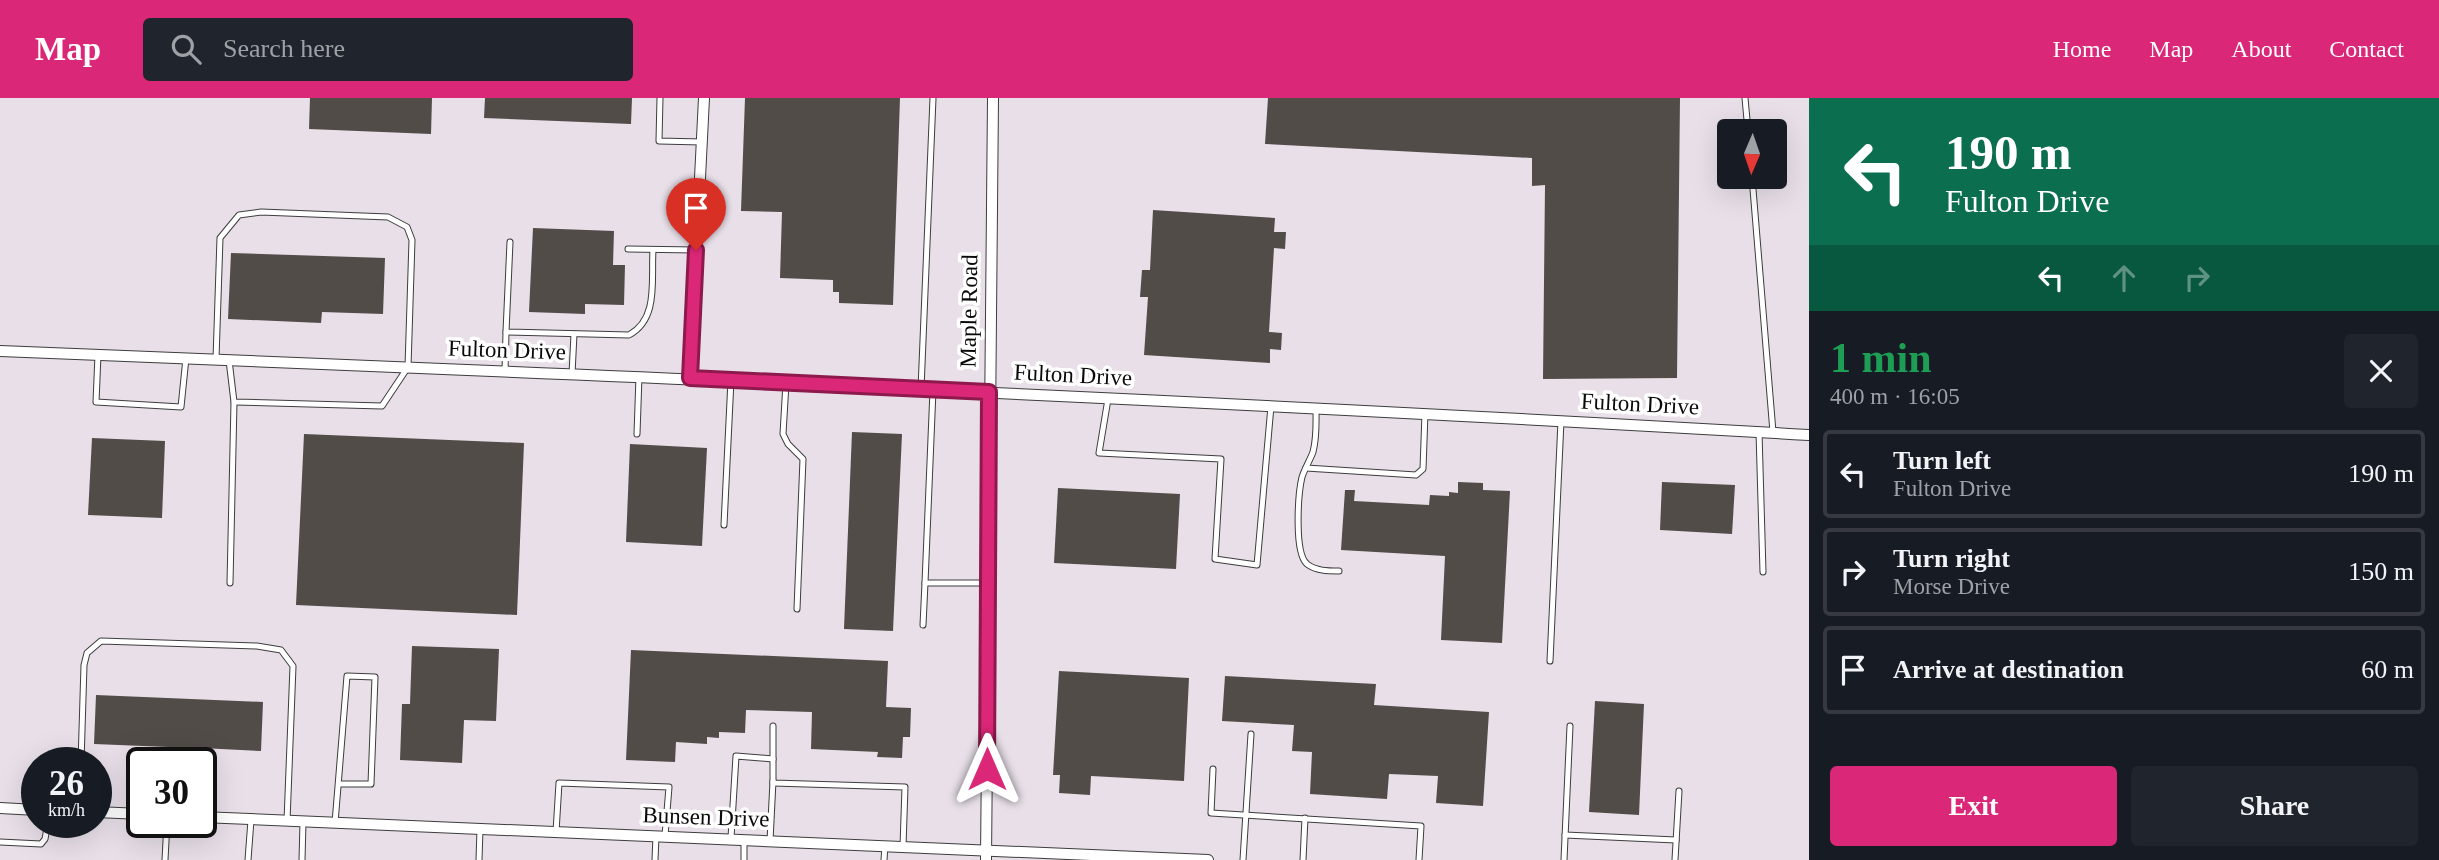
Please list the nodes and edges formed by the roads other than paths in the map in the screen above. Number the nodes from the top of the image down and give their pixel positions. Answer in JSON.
{"nodes":[{"id":1,"x":660,"y":98,"type":"edge"},
{"id":2,"x":704,"y":98,"type":"edge"},
{"id":3,"x":933,"y":98,"type":"edge"},
{"id":4,"x":993,"y":98,"type":"edge"},
{"id":5,"x":1745,"y":98,"type":"edge"},
{"id":6,"x":1747,"y":119,"type":"edge"},
{"id":7,"x":702,"y":142,"type":"junction"},
{"id":8,"x":1753,"y":189,"type":"edge"},
{"id":9,"x":510,"y":242,"type":"dead end"},
{"id":10,"x":628,"y":249,"type":"dead end"},
{"id":11,"x":653,"y":250,"type":"junction"},
{"id":12,"x":696,"y":250,"type":"junction"},
{"id":13,"x":506,"y":332,"type":"junction"},
{"id":14,"x":574,"y":334,"type":"junction"},
{"id":15,"x":0,"y":351,"type":"edge"},
{"id":16,"x":98,"y":355,"type":"junction"},
{"id":17,"x":186,"y":358,"type":"junction"},
{"id":18,"x":216,"y":359,"type":"junction"},
{"id":19,"x":229,"y":360,"type":"junction"},
{"id":20,"x":408,"y":367,"type":"junction"},
{"id":21,"x":505,"y":371,"type":"junction"},
{"id":22,"x":572,"y":374,"type":"junction"},
{"id":23,"x":639,"y":376,"type":"junction"},
{"id":24,"x":690,"y":378,"type":"junction"},
{"id":25,"x":731,"y":380,"type":"junction"},
{"id":26,"x":786,"y":383,"type":"junction"},
{"id":27,"x":927,"y":390,"type":"junction"},
{"id":28,"x":989,"y":392,"type":"junction"},
{"id":29,"x":1108,"y":398,"type":"junction"},
{"id":30,"x":234,"y":402,"type":"junction"},
{"id":31,"x":1271,"y":406,"type":"junction"},
{"id":32,"x":1316,"y":408,"type":"junction"},
{"id":33,"x":1425,"y":413,"type":"junction"},
{"id":34,"x":1561,"y":421,"type":"junction"},
{"id":35,"x":1759,"y":432,"type":"junction"},
{"id":36,"x":1773,"y":432,"type":"junction"},
{"id":37,"x":637,"y":434,"type":"dead end"},
{"id":38,"x":1809,"y":435,"type":"edge"},
{"id":39,"x":1306,"y":468,"type":"junction"},
{"id":40,"x":724,"y":525,"type":"dead end"},
{"id":41,"x":1339,"y":571,"type":"dead end"},
{"id":42,"x":1763,"y":572,"type":"dead end"},
{"id":43,"x":230,"y":583,"type":"dead end"},
{"id":44,"x":925,"y":583,"type":"junction"},
{"id":45,"x":988,"y":583,"type":"junction"},
{"id":46,"x":797,"y":609,"type":"dead end"},
{"id":47,"x":923,"y":625,"type":"dead end"},
{"id":48,"x":1550,"y":661,"type":"dead end"},
{"id":49,"x":774,"y":726,"type":"dead end"},
{"id":50,"x":1570,"y":726,"type":"dead end"},
{"id":51,"x":1251,"y":733,"type":"dead end"},
{"id":52,"x":81,"y":747,"type":"edge"},
{"id":53,"x":773,"y":759,"type":"junction"},
{"id":54,"x":1213,"y":769,"type":"dead end"},
{"id":55,"x":773,"y":780,"type":"junction"},
{"id":56,"x":339,"y":784,"type":"junction"},
{"id":57,"x":1679,"y":791,"type":"dead end"},
{"id":58,"x":0,"y":808,"type":"edge"},
{"id":59,"x":21,"y":809,"type":"edge"},
{"id":60,"x":1247,"y":817,"type":"junction"},
{"id":61,"x":217,"y":818,"type":"edge"},
{"id":62,"x":1305,"y":818,"type":"junction"},
{"id":63,"x":251,"y":820,"type":"junction"},
{"id":64,"x":287,"y":821,"type":"junction"},
{"id":65,"x":303,"y":822,"type":"junction"},
{"id":66,"x":335,"y":823,"type":"junction"},
{"id":67,"x":480,"y":829,"type":"junction"},
{"id":68,"x":556,"y":832,"type":"junction"},
{"id":69,"x":1565,"y":835,"type":"junction"},
{"id":70,"x":661,"y":836,"type":"junction"},
{"id":71,"x":46,"y":838,"type":"edge"},
{"id":72,"x":166,"y":838,"type":"edge"},
{"id":73,"x":731,"y":839,"type":"junction"},
{"id":74,"x":744,"y":839,"type":"junction"},
{"id":75,"x":1676,"y":840,"type":"junction"},
{"id":76,"x":770,"y":841,"type":"junction"},
{"id":77,"x":0,"y":842,"type":"edge"},
{"id":78,"x":885,"y":845,"type":"junction"},
{"id":79,"x":903,"y":846,"type":"junction"},
{"id":80,"x":986,"y":854,"type":"edge"},
{"id":81,"x":1131,"y":858,"type":"edge"},
{"id":82,"x":165,"y":860,"type":"edge"},
{"id":83,"x":248,"y":860,"type":"edge"},
{"id":84,"x":302,"y":860,"type":"edge"},
{"id":85,"x":479,"y":860,"type":"edge"},
{"id":86,"x":655,"y":860,"type":"edge"},
{"id":87,"x":744,"y":860,"type":"edge"},
{"id":88,"x":884,"y":860,"type":"edge"},
{"id":89,"x":1208,"y":860,"type":"edge"},
{"id":90,"x":1243,"y":860,"type":"edge"},
{"id":91,"x":1303,"y":860,"type":"edge"},
{"id":92,"x":1419,"y":860,"type":"edge"},
{"id":93,"x":1564,"y":860,"type":"edge"},
{"id":94,"x":1675,"y":860,"type":"edge"}],
"edges":[{"from":1,"to":7,"type":"lane"},
{"from":2,"to":7,"type":"street"},
{"from":3,"to":27,"type":"lane"},
{"from":4,"to":28,"type":"street","name":"Maple Road"},
{"from":5,"to":6,"type":"lane"},
{"from":7,"to":12,"type":"street"},
{"from":8,"to":36,"type":"lane"},
{"from":9,"to":13,"type":"lane"},
{"from":10,"to":11,"type":"lane"},
{"from":11,"to":12,"type":"lane"},
{"from":11,"to":14,"type":"lane"},
{"from":12,"to":24,"type":"street"},
{"from":13,"to":14,"type":"lane"},
{"from":13,"to":21,"type":"lane"},
{"from":14,"to":22,"type":"lane"},
{"from":15,"to":16,"type":"street","name":"Fulton Drive"},
{"from":16,"to":17,"type":"street","name":"Fulton Drive"},
{"from":16,"to":17,"type":"lane"},
{"from":17,"to":18,"type":"street","name":"Fulton Drive"},
{"from":18,"to":19,"type":"street","name":"Fulton Drive"},
{"from":18,"to":20,"type":"lane"},
{"from":19,"to":20,"type":"street","name":"Fulton Drive"},
{"from":19,"to":30,"type":"lane"},
{"from":20,"to":21,"type":"street","name":"Fulton Drive"},
{"from":20,"to":30,"type":"lane"},
{"from":21,"to":22,"type":"street","name":"Fulton Drive"},
{"from":22,"to":23,"type":"street","name":"Fulton Drive"},
{"from":23,"to":24,"type":"street","name":"Fulton Drive"},
{"from":23,"to":37,"type":"lane"},
{"from":24,"to":25,"type":"street","name":"Fulton Drive"},
{"from":25,"to":26,"type":"street","name":"Fulton Drive"},
{"from":25,"to":40,"type":"lane"},
{"from":26,"to":27,"type":"street","name":"Fulton Drive"},
{"from":26,"to":46,"type":"lane"},
{"from":27,"to":28,"type":"street","name":"Fulton Drive"},
{"from":27,"to":44,"type":"lane"},
{"from":28,"to":29,"type":"street","name":"Fulton Drive"},
{"from":28,"to":45,"type":"street","name":"Maple Road"},
{"from":29,"to":31,"type":"street","name":"Fulton Drive"},
{"from":29,"to":31,"type":"lane"},
{"from":30,"to":43,"type":"lane"},
{"from":31,"to":32,"type":"street","name":"Fulton Drive"},
{"from":32,"to":33,"type":"street","name":"Fulton Drive"},
{"from":32,"to":39,"type":"lane"},
{"from":33,"to":34,"type":"street","name":"Fulton Drive"},
{"from":33,"to":39,"type":"lane"},
{"from":34,"to":35,"type":"street","name":"Fulton Drive"},
{"from":34,"to":48,"type":"lane"},
{"from":35,"to":36,"type":"street","name":"Fulton Drive"},
{"from":35,"to":42,"type":"lane"},
{"from":36,"to":38,"type":"street","name":"Fulton Drive"},
{"from":39,"to":41,"type":"lane"},
{"from":44,"to":45,"type":"lane"},
{"from":44,"to":47,"type":"lane"},
{"from":45,"to":80,"type":"street","name":"Maple Road"},
{"from":49,"to":53,"type":"lane"},
{"from":50,"to":69,"type":"lane"},
{"from":51,"to":60,"type":"lane"},
{"from":52,"to":64,"type":"lane"},
{"from":53,"to":55,"type":"lane"},
{"from":53,"to":73,"type":"lane"},
{"from":54,"to":60,"type":"lane"},
{"from":55,"to":76,"type":"lane"},
{"from":55,"to":79,"type":"lane"},
{"from":56,"to":56,"type":"lane"},
{"from":56,"to":66,"type":"lane"},
{"from":57,"to":75,"type":"lane"},
{"from":58,"to":59,"type":"street"},
{"from":60,"to":62,"type":"lane"},
{"from":60,"to":90,"type":"lane"},
{"from":61,"to":63,"type":"street","name":"Bunsen Drive"},
{"from":62,"to":91,"type":"lane"},
{"from":62,"to":92,"type":"lane"},
{"from":63,"to":64,"type":"street","name":"Bunsen Drive"},
{"from":63,"to":83,"type":"lane"},
{"from":64,"to":65,"type":"street","name":"Bunsen Drive"},
{"from":65,"to":66,"type":"street","name":"Bunsen Drive"},
{"from":65,"to":84,"type":"lane"},
{"from":66,"to":67,"type":"street","name":"Bunsen Drive"},
{"from":67,"to":68,"type":"street","name":"Bunsen Drive"},
{"from":67,"to":85,"type":"lane"},
{"from":68,"to":70,"type":"street","name":"Bunsen Drive"},
{"from":68,"to":70,"type":"lane"},
{"from":69,"to":75,"type":"lane"},
{"from":69,"to":93,"type":"lane"},
{"from":70,"to":73,"type":"street","name":"Bunsen Drive"},
{"from":70,"to":86,"type":"lane"},
{"from":71,"to":77,"type":"lane"},
{"from":72,"to":82,"type":"lane"},
{"from":73,"to":74,"type":"street","name":"Bunsen Drive"},
{"from":74,"to":76,"type":"street","name":"Bunsen Drive"},
{"from":74,"to":87,"type":"lane"},
{"from":75,"to":94,"type":"lane"},
{"from":76,"to":78,"type":"street","name":"Bunsen Drive"},
{"from":78,"to":79,"type":"street","name":"Bunsen Drive"},
{"from":78,"to":88,"type":"lane"},
{"from":79,"to":80,"type":"street","name":"Bunsen Drive"},
{"from":80,"to":81,"type":"street","name":"Bunsen Drive"},
{"from":81,"to":89,"type":"street","name":"Bunsen Drive"}]}
